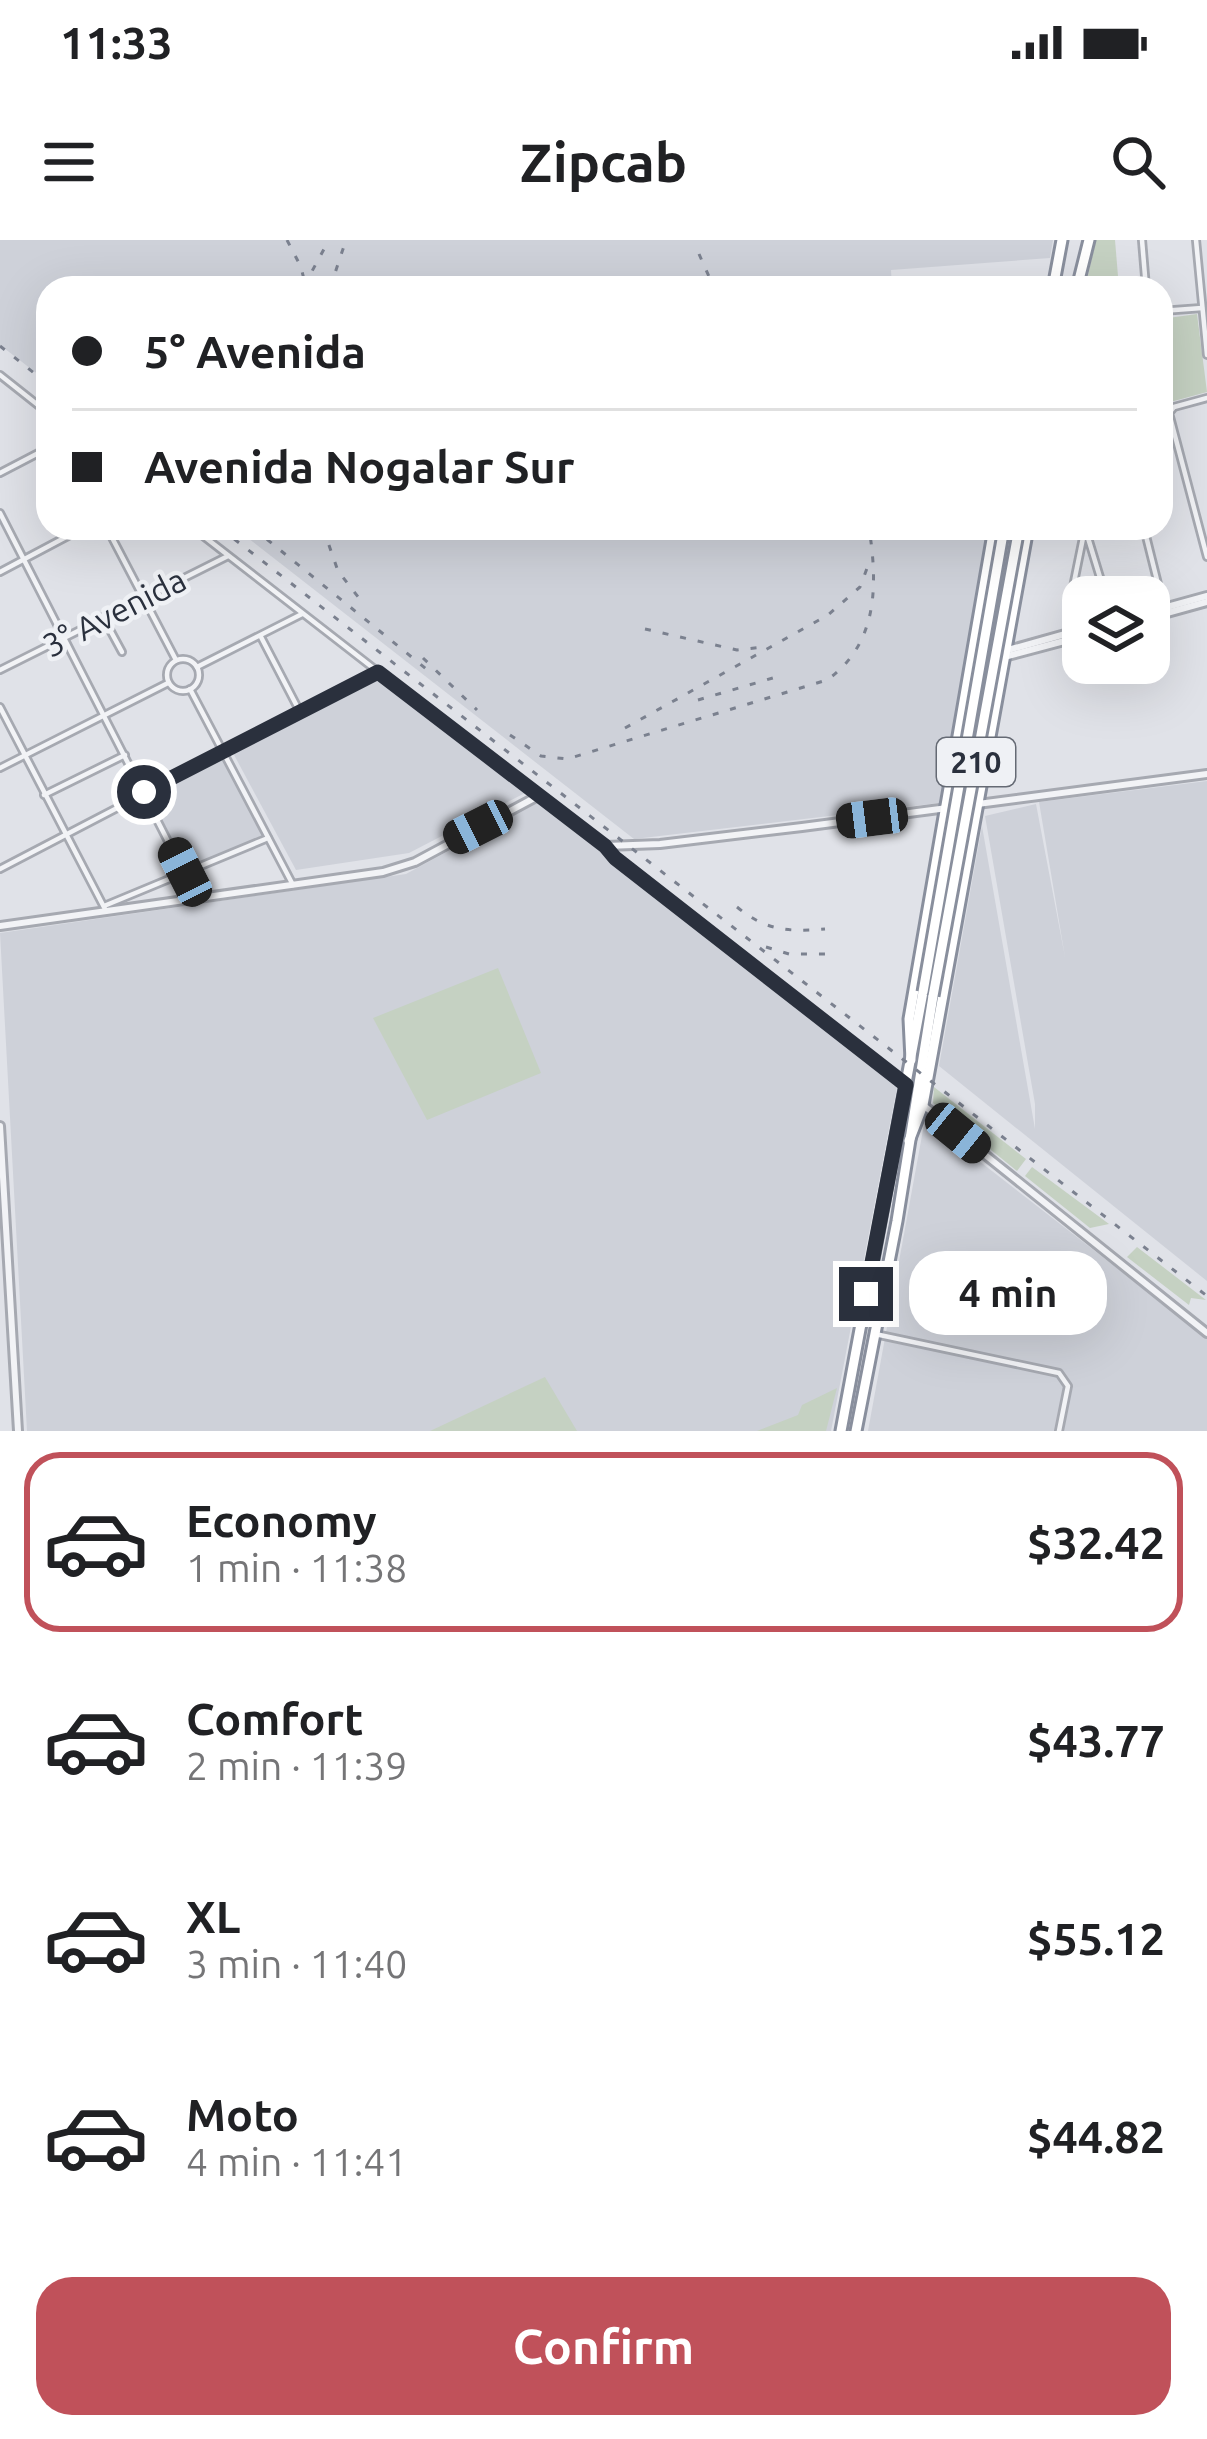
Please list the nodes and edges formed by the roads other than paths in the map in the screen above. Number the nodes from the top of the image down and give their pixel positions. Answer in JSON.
{"nodes":[{"id":1,"x":1062,"y":240,"type":"edge"},
{"id":2,"x":1089,"y":240,"type":"edge"},
{"id":3,"x":1142,"y":240,"type":"edge"},
{"id":4,"x":1196,"y":240,"type":"edge"},
{"id":5,"x":1055,"y":276,"type":"edge"},
{"id":6,"x":1081,"y":276,"type":"edge"},
{"id":7,"x":1145,"y":276,"type":"edge"},
{"id":8,"x":1202,"y":308,"type":"junction"},
{"id":9,"x":1173,"y":310,"type":"edge"},
{"id":10,"x":1207,"y":355,"type":"edge"},
{"id":11,"x":0,"y":374,"type":"edge"},
{"id":12,"x":1207,"y":398,"type":"edge"},
{"id":13,"x":36,"y":403,"type":"edge"},
{"id":14,"x":1173,"y":409,"type":"edge"},
{"id":15,"x":1173,"y":422,"type":"edge"},
{"id":16,"x":36,"y":454,"type":"edge"},
{"id":17,"x":0,"y":473,"type":"edge"},
{"id":18,"x":0,"y":513,"type":"edge"},
{"id":19,"x":60,"y":540,"type":"edge"},
{"id":20,"x":112,"y":540,"type":"edge"},
{"id":21,"x":208,"y":540,"type":"edge"},
{"id":22,"x":992,"y":540,"type":"edge"},
{"id":23,"x":1002,"y":540,"type":"edge"},
{"id":24,"x":1022,"y":540,"type":"edge"},
{"id":25,"x":1022,"y":540,"type":"edge"},
{"id":26,"x":1083,"y":540,"type":"edge"},
{"id":27,"x":1089,"y":540,"type":"edge"},
{"id":28,"x":1147,"y":540,"type":"edge"},
{"id":29,"x":228,"y":556,"type":"junction"},
{"id":30,"x":1207,"y":557,"type":"edge"},
{"id":31,"x":24,"y":559,"type":"junction"},
{"id":32,"x":0,"y":572,"type":"edge"},
{"id":33,"x":1075,"y":576,"type":"edge"},
{"id":34,"x":1100,"y":576,"type":"edge"},
{"id":35,"x":1156,"y":576,"type":"edge"},
{"id":36,"x":142,"y":597,"type":"junction"},
{"id":37,"x":1207,"y":599,"type":"edge"},
{"id":38,"x":1170,"y":609,"type":"edge"},
{"id":39,"x":302,"y":614,"type":"junction"},
{"id":40,"x":103,"y":617,"type":"junction"},
{"id":41,"x":977,"y":619,"type":"junction"},
{"id":42,"x":1008,"y":632,"type":"junction"},
{"id":43,"x":260,"y":635,"type":"junction"},
{"id":44,"x":64,"y":637,"type":"junction"},
{"id":45,"x":1062,"y":637,"type":"edge"},
{"id":46,"x":122,"y":652,"type":"dead end"},
{"id":47,"x":1003,"y":654,"type":"junction"},
{"id":48,"x":176,"y":660,"type":"junction"},
{"id":49,"x":970,"y":663,"type":"junction"},
{"id":50,"x":197,"y":668,"type":"junction"},
{"id":51,"x":0,"y":670,"type":"edge"},
{"id":52,"x":378,"y":672,"type":"junction"},
{"id":53,"x":168,"y":683,"type":"junction"},
{"id":54,"x":190,"y":689,"type":"junction"},
{"id":55,"x":1,"y":710,"type":"edge"},
{"id":56,"x":300,"y":712,"type":"junction"},
{"id":57,"x":106,"y":716,"type":"junction"},
{"id":58,"x":956,"y":743,"type":"junction"},
{"id":59,"x":223,"y":752,"type":"junction"},
{"id":60,"x":125,"y":755,"type":"junction"},
{"id":61,"x":25,"y":757,"type":"junction"},
{"id":62,"x":985,"y":758,"type":"junction"},
{"id":63,"x":0,"y":768,"type":"edge"},
{"id":64,"x":1207,"y":774,"type":"edge"},
{"id":65,"x":951,"y":775,"type":"junction"},
{"id":66,"x":144,"y":792,"type":"junction"},
{"id":67,"x":44,"y":795,"type":"junction"},
{"id":68,"x":538,"y":796,"type":"junction"},
{"id":69,"x":976,"y":804,"type":"junction"},
{"id":70,"x":944,"y":810,"type":"junction"},
{"id":71,"x":64,"y":834,"type":"junction"},
{"id":72,"x":973,"y":836,"type":"junction"},
{"id":73,"x":268,"y":838,"type":"junction"},
{"id":74,"x":605,"y":846,"type":"junction"},
{"id":75,"x":938,"y":858,"type":"junction"},
{"id":76,"x":966,"y":867,"type":"junction"},
{"id":77,"x":0,"y":868,"type":"edge"},
{"id":78,"x":185,"y":872,"type":"junction"},
{"id":79,"x":293,"y":885,"type":"junction"},
{"id":80,"x":198,"y":900,"type":"junction"},
{"id":81,"x":105,"y":909,"type":"junction"},
{"id":82,"x":0,"y":926,"type":"edge"},
{"id":83,"x":928,"y":994,"type":"junction"},
{"id":84,"x":911,"y":1060,"type":"junction"},
{"id":85,"x":906,"y":1085,"type":"junction"},
{"id":86,"x":923,"y":1105,"type":"junction"},
{"id":87,"x":0,"y":1126,"type":"edge"},
{"id":88,"x":910,"y":1141,"type":"junction"},
{"id":89,"x":1207,"y":1333,"type":"edge"},
{"id":90,"x":875,"y":1334,"type":"junction"},
{"id":91,"x":18,"y":1431,"type":"edge"},
{"id":92,"x":842,"y":1431,"type":"edge"},
{"id":93,"x":856,"y":1431,"type":"edge"},
{"id":94,"x":1059,"y":1431,"type":"edge"}],
"edges":[{"from":1,"to":5,"type":"highway"},
{"from":2,"to":6,"type":"highway"},
{"from":3,"to":7,"type":"street"},
{"from":4,"to":8,"type":"street"},
{"from":8,"to":9,"type":"street"},
{"from":8,"to":10,"type":"street"},
{"from":11,"to":13,"type":"street"},
{"from":12,"to":14,"type":"street"},
{"from":15,"to":30,"type":"street"},
{"from":16,"to":17,"type":"street"},
{"from":18,"to":31,"type":"street"},
{"from":19,"to":31,"type":"street"},
{"from":20,"to":36,"type":"street"},
{"from":21,"to":29,"type":"street"},
{"from":22,"to":41,"type":"highway"},
{"from":23,"to":83,"type":"highway","number":"210","bridge":true},
{"from":24,"to":83,"type":"highway","number":"210","bridge":true},
{"from":25,"to":42,"type":"highway"},
{"from":26,"to":33,"type":"street"},
{"from":27,"to":34,"type":"street"},
{"from":28,"to":35,"type":"street"},
{"from":29,"to":36,"type":"street","name":"3° Avenida"},
{"from":29,"to":39,"type":"street"},
{"from":31,"to":32,"type":"street"},
{"from":31,"to":44,"type":"street"},
{"from":36,"to":40,"type":"street","name":"3° Avenida"},
{"from":36,"to":48,"type":"street"},
{"from":37,"to":38,"type":"street"},
{"from":39,"to":43,"type":"street"},
{"from":39,"to":52,"type":"street"},
{"from":40,"to":44,"type":"street","name":"3° Avenida"},
{"from":40,"to":46,"type":"street"},
{"from":41,"to":42,"type":"highway"},
{"from":41,"to":47,"type":"highway"},
{"from":41,"to":49,"type":"highway"},
{"from":42,"to":47,"type":"highway"},
{"from":43,"to":50,"type":"street"},
{"from":43,"to":56,"type":"street"},
{"from":44,"to":51,"type":"street","name":"3° Avenida"},
{"from":44,"to":57,"type":"street"},
{"from":45,"to":47,"type":"street"},
{"from":47,"to":49,"type":"street"},
{"from":47,"to":62,"type":"highway"},
{"from":48,"to":50,"type":"street"},
{"from":48,"to":53,"type":"street"},
{"from":49,"to":58,"type":"highway"},
{"from":50,"to":54,"type":"street"},
{"from":52,"to":56,"type":"street"},
{"from":52,"to":68,"type":"street"},
{"from":53,"to":54,"type":"street"},
{"from":53,"to":57,"type":"street"},
{"from":54,"to":59,"type":"street"},
{"from":55,"to":61,"type":"street"},
{"from":56,"to":59,"type":"street"},
{"from":57,"to":60,"type":"street"},
{"from":57,"to":61,"type":"street"},
{"from":58,"to":62,"type":"highway"},
{"from":58,"to":65,"type":"highway"},
{"from":59,"to":66,"type":"street"},
{"from":59,"to":73,"type":"street"},
{"from":60,"to":66,"type":"street"},
{"from":60,"to":67,"type":"street"},
{"from":61,"to":63,"type":"street"},
{"from":61,"to":67,"type":"street"},
{"from":62,"to":69,"type":"highway"},
{"from":64,"to":69,"type":"street"},
{"from":65,"to":69,"type":"highway"},
{"from":65,"to":70,"type":"highway"},
{"from":66,"to":71,"type":"street"},
{"from":66,"to":78,"type":"street"},
{"from":67,"to":71,"type":"street"},
{"from":68,"to":74,"type":"street"},
{"from":68,"to":79,"type":"street"},
{"from":69,"to":70,"type":"street"},
{"from":69,"to":72,"type":"highway"},
{"from":70,"to":72,"type":"highway"},
{"from":70,"to":74,"type":"street"},
{"from":70,"to":75,"type":"highway"},
{"from":71,"to":77,"type":"street"},
{"from":71,"to":81,"type":"street"},
{"from":72,"to":76,"type":"highway"},
{"from":73,"to":78,"type":"street"},
{"from":73,"to":79,"type":"street"},
{"from":74,"to":85,"type":"street"},
{"from":75,"to":76,"type":"highway"},
{"from":75,"to":84,"type":"highway"},
{"from":76,"to":86,"type":"highway"},
{"from":78,"to":80,"type":"street"},
{"from":78,"to":81,"type":"street"},
{"from":79,"to":80,"type":"street"},
{"from":80,"to":81,"type":"street"},
{"from":81,"to":82,"type":"street"},
{"from":83,"to":84,"type":"highway","number":"210"},
{"from":83,"to":88,"type":"highway","number":"210"},
{"from":84,"to":85,"type":"highway","number":"210"},
{"from":85,"to":92,"type":"highway","number":"210"},
{"from":86,"to":88,"type":"highway"},
{"from":86,"to":89,"type":"street"},
{"from":87,"to":91,"type":"street"},
{"from":88,"to":90,"type":"highway","number":"210"},
{"from":90,"to":93,"type":"highway","number":"210"},
{"from":90,"to":94,"type":"street"}]}
